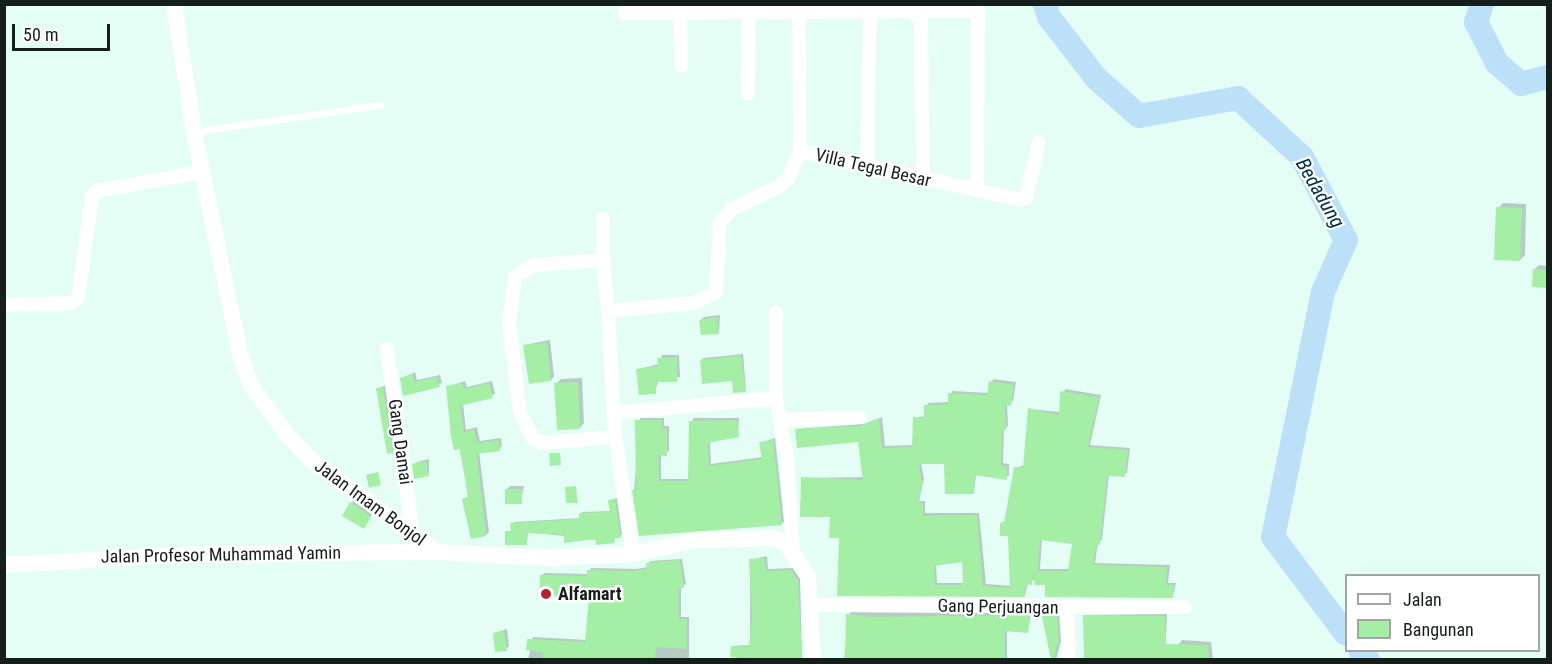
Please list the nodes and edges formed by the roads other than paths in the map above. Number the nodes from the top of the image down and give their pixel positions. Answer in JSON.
{"nodes":[{"id":1,"x":174,"y":4,"type":"edge"},
{"id":2,"x":799,"y":7,"type":"edge"},
{"id":3,"x":749,"y":8,"type":"edge"},
{"id":4,"x":978,"y":8,"type":"edge"},
{"id":5,"x":870,"y":10,"type":"junction"},
{"id":6,"x":912,"y":11,"type":"junction"},
{"id":7,"x":680,"y":12,"type":"junction"},
{"id":8,"x":625,"y":13,"type":"dead end"},
{"id":9,"x":681,"y":66,"type":"dead end"},
{"id":10,"x":748,"y":94,"type":"dead end"},
{"id":11,"x":380,"y":105,"type":"dead end"},
{"id":12,"x":194,"y":132,"type":"junction"},
{"id":13,"x":1039,"y":142,"type":"dead end"},
{"id":14,"x":800,"y":152,"type":"junction"},
{"id":15,"x":867,"y":166,"type":"junction"},
{"id":16,"x":202,"y":172,"type":"junction"},
{"id":17,"x":923,"y":179,"type":"junction"},
{"id":18,"x":977,"y":190,"type":"junction"},
{"id":19,"x":603,"y":219,"type":"dead end"},
{"id":20,"x":603,"y":260,"type":"junction"},
{"id":21,"x":4,"y":305,"type":"edge"},
{"id":22,"x":608,"y":310,"type":"junction"},
{"id":23,"x":776,"y":312,"type":"dead end"},
{"id":24,"x":387,"y":349,"type":"dead end"},
{"id":25,"x":776,"y":398,"type":"junction"},
{"id":26,"x":615,"y":413,"type":"junction"},
{"id":27,"x":860,"y":417,"type":"dead end"},
{"id":28,"x":782,"y":420,"type":"junction"},
{"id":29,"x":615,"y":437,"type":"junction"},
{"id":30,"x":413,"y":534,"type":"junction"},
{"id":31,"x":793,"y":550,"type":"junction"},
{"id":32,"x":437,"y":552,"type":"junction"},
{"id":33,"x":633,"y":554,"type":"junction"},
{"id":34,"x":4,"y":565,"type":"edge"},
{"id":35,"x":812,"y":605,"type":"junction"},
{"id":36,"x":1185,"y":607,"type":"dead end"},
{"id":37,"x":1067,"y":608,"type":"junction"},
{"id":38,"x":813,"y":660,"type":"edge"},
{"id":39,"x":1069,"y":660,"type":"edge"}],
"edges":[{"from":1,"to":12,"type":"street","name":"Jalan Imam Bonjol"},
{"from":2,"to":3,"type":"street"},
{"from":2,"to":5,"type":"street"},
{"from":2,"to":14,"type":"street"},
{"from":3,"to":7,"type":"street"},
{"from":3,"to":10,"type":"street"},
{"from":4,"to":6,"type":"street"},
{"from":4,"to":18,"type":"street"},
{"from":5,"to":6,"type":"street"},
{"from":5,"to":15,"type":"street"},
{"from":6,"to":17,"type":"street"},
{"from":7,"to":8,"type":"street"},
{"from":7,"to":9,"type":"street"},
{"from":11,"to":12,"type":"lane"},
{"from":12,"to":16,"type":"street","name":"Jalan Imam Bonjol"},
{"from":13,"to":18,"type":"street","name":"Villa Tegal Besar"},
{"from":14,"to":15,"type":"street","name":"Villa Tegal Besar"},
{"from":14,"to":22,"type":"street","name":"Villa Tegal Besar"},
{"from":15,"to":17,"type":"street","name":"Villa Tegal Besar"},
{"from":16,"to":21,"type":"street"},
{"from":16,"to":30,"type":"street","name":"Jalan Imam Bonjol"},
{"from":17,"to":18,"type":"street","name":"Villa Tegal Besar"},
{"from":19,"to":20,"type":"street"},
{"from":20,"to":22,"type":"street"},
{"from":20,"to":29,"type":"street"},
{"from":22,"to":26,"type":"street"},
{"from":23,"to":25,"type":"street"},
{"from":24,"to":30,"type":"street","name":"Gang Damai"},
{"from":25,"to":26,"type":"street"},
{"from":25,"to":28,"type":"street"},
{"from":26,"to":29,"type":"street"},
{"from":27,"to":28,"type":"street"},
{"from":28,"to":31,"type":"street"},
{"from":29,"to":33,"type":"street"},
{"from":30,"to":32,"type":"street","name":"Jalan Imam Bonjol"},
{"from":31,"to":33,"type":"street","name":"Jalan Imam Bonjol"},
{"from":31,"to":35,"type":"street"},
{"from":32,"to":33,"type":"street","name":"Jalan Imam Bonjol"},
{"from":32,"to":34,"type":"street","name":"Jalan Profesor Muhammad Yamin"},
{"from":35,"to":37,"type":"street","name":"Gang Perjuangan"},
{"from":35,"to":38,"type":"street"},
{"from":36,"to":37,"type":"street","name":"Gang Perjuangan"},
{"from":37,"to":39,"type":"street"}]}
